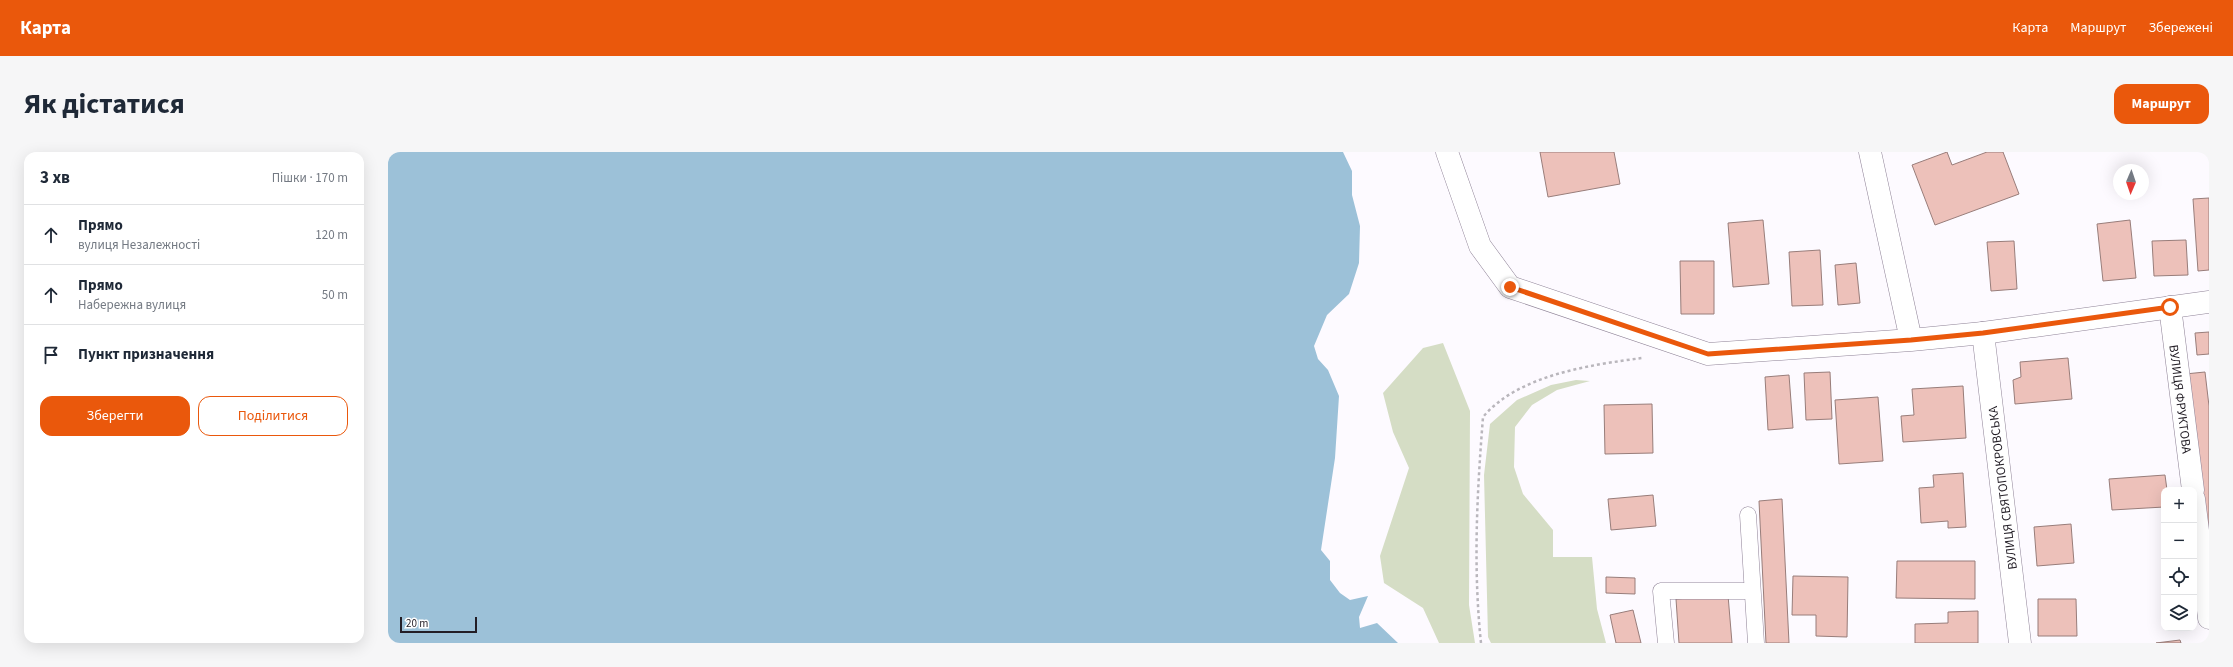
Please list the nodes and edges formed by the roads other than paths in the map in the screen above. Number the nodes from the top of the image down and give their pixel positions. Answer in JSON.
{"nodes":[{"id":1,"x":1447,"y":152,"type":"edge"},
{"id":2,"x":1870,"y":152,"type":"edge"},
{"id":3,"x":2209,"y":302,"type":"edge"},
{"id":4,"x":2170,"y":307,"type":"junction"},
{"id":5,"x":1983,"y":333,"type":"junction"},
{"id":6,"x":1911,"y":340,"type":"junction"},
{"id":7,"x":2193,"y":487,"type":"edge"},
{"id":8,"x":1748,"y":515,"type":"dead end"},
{"id":9,"x":2197,"y":523,"type":"edge"},
{"id":10,"x":1752,"y":591,"type":"junction"},
{"id":11,"x":2209,"y":618,"type":"edge"},
{"id":12,"x":1666,"y":643,"type":"edge"},
{"id":13,"x":1756,"y":643,"type":"edge"},
{"id":14,"x":2020,"y":643,"type":"edge"}],
"edges":[{"from":1,"to":6,"type":"street"},
{"from":2,"to":6,"type":"street"},
{"from":3,"to":4,"type":"street"},
{"from":4,"to":5,"type":"street"},
{"from":4,"to":7,"type":"street","name":"ВУЛИЦЯ ФРУКТОВА"},
{"from":5,"to":6,"type":"street"},
{"from":5,"to":14,"type":"street","name":"ВУЛИЦЯ СВЯТОПОКРОВСЬКА"},
{"from":8,"to":10,"type":"lane"},
{"from":9,"to":11,"type":"street"},
{"from":10,"to":12,"type":"lane"},
{"from":10,"to":13,"type":"lane"}]}
